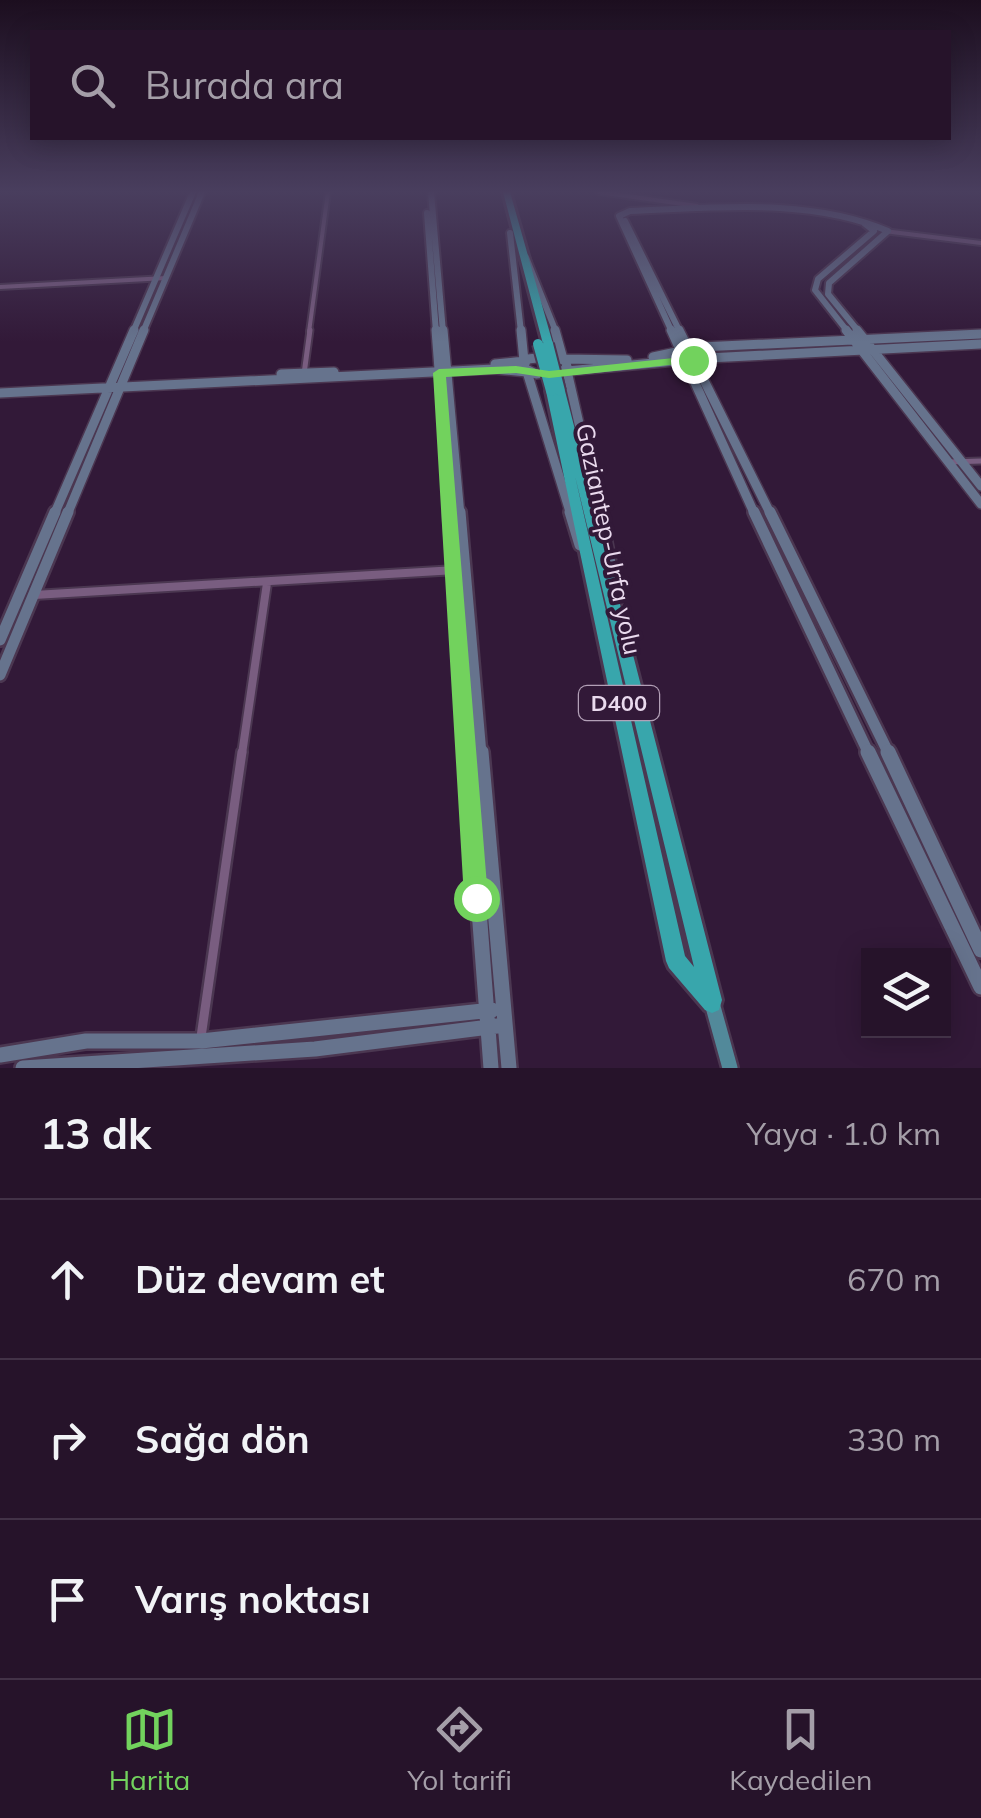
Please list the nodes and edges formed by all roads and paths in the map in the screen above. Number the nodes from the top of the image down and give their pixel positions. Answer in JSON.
{"nodes":[{"id":1,"x":174,"y":242,"type":"edge"},
{"id":2,"x":178,"y":242,"type":"edge"},
{"id":3,"x":321,"y":242,"type":"edge"},
{"id":4,"x":432,"y":242,"type":"edge"},
{"id":5,"x":511,"y":242,"type":"edge"},
{"id":6,"x":513,"y":242,"type":"edge"},
{"id":7,"x":519,"y":242,"type":"edge"},
{"id":8,"x":630,"y":242,"type":"edge"},
{"id":9,"x":634,"y":242,"type":"edge"},
{"id":10,"x":860,"y":242,"type":"edge"},
{"id":11,"x":876,"y":242,"type":"edge"},
{"id":12,"x":522,"y":250,"type":"junction"},
{"id":13,"x":161,"y":278,"type":"junction"},
{"id":14,"x":0,"y":287,"type":"edge"},
{"id":15,"x":981,"y":334,"type":"edge"},
{"id":16,"x":852,"y":340,"type":"junction"},
{"id":17,"x":560,"y":341,"type":"junction"},
{"id":18,"x":521,"y":344,"type":"junction"},
{"id":19,"x":543,"y":344,"type":"junction"},
{"id":20,"x":863,"y":344,"type":"junction"},
{"id":21,"x":981,"y":344,"type":"edge"},
{"id":22,"x":873,"y":349,"type":"junction"},
{"id":23,"x":687,"y":355,"type":"junction"},
{"id":24,"x":563,"y":359,"type":"junction"},
{"id":25,"x":526,"y":367,"type":"junction"},
{"id":26,"x":443,"y":371,"type":"junction"},
{"id":27,"x":567,"y":371,"type":"junction"},
{"id":28,"x":304,"y":376,"type":"junction"},
{"id":29,"x":115,"y":384,"type":"junction"},
{"id":30,"x":0,"y":390,"type":"edge"},
{"id":31,"x":555,"y":393,"type":"junction"},
{"id":32,"x":981,"y":461,"type":"edge"},
{"id":33,"x":949,"y":462,"type":"junction"},
{"id":34,"x":963,"y":462,"type":"junction"},
{"id":35,"x":981,"y":486,"type":"edge"},
{"id":36,"x":981,"y":504,"type":"edge"},
{"id":37,"x":460,"y":570,"type":"junction"},
{"id":38,"x":267,"y":583,"type":"junction"},
{"id":39,"x":33,"y":595,"type":"junction"},
{"id":40,"x":18,"y":597,"type":"junction"},
{"id":41,"x":0,"y":640,"type":"edge"},
{"id":42,"x":0,"y":675,"type":"edge"},
{"id":43,"x":981,"y":950,"type":"edge"},
{"id":44,"x":981,"y":988,"type":"edge"},
{"id":45,"x":712,"y":1002,"type":"junction"},
{"id":46,"x":496,"y":1018,"type":"junction"},
{"id":47,"x":0,"y":1055,"type":"edge"},
{"id":48,"x":198,"y":1055,"type":"edge"},
{"id":49,"x":24,"y":1068,"type":"edge"},
{"id":50,"x":491,"y":1068,"type":"edge"},
{"id":51,"x":509,"y":1068,"type":"edge"},
{"id":52,"x":730,"y":1068,"type":"edge"}],
"edges":[{"from":1,"to":13,"type":"street"},
{"from":2,"to":13,"type":"street"},
{"from":3,"to":28,"type":"street"},
{"from":4,"to":26,"type":"street"},
{"from":5,"to":18,"type":"street"},
{"from":6,"to":19,"type":"highway","name":"Gaziantep-Urfa yolu","number":"D400"},
{"from":7,"to":12,"type":"highway","name":"Gaziantep-Urfa yolu","number":"D400"},
{"from":8,"to":23,"type":"street"},
{"from":9,"to":23,"type":"street"},
{"from":10,"to":16,"type":"street"},
{"from":11,"to":20,"type":"street"},
{"from":12,"to":17,"type":"street"},
{"from":12,"to":19,"type":"highway","name":"Gaziantep-Urfa yolu","number":"D400"},
{"from":13,"to":14,"type":"street"},
{"from":13,"to":29,"type":"street"},
{"from":15,"to":20,"type":"street"},
{"from":16,"to":20,"type":"street"},
{"from":16,"to":23,"type":"street"},
{"from":17,"to":18,"type":"street"},
{"from":17,"to":24,"type":"street"},
{"from":18,"to":25,"type":"street"},
{"from":19,"to":31,"type":"highway","name":"Gaziantep-Urfa yolu","number":"D400","bridge":true},
{"from":20,"to":22,"type":"street"},
{"from":20,"to":23,"type":"street"},
{"from":20,"to":33,"type":"street"},
{"from":21,"to":22,"type":"street"},
{"from":22,"to":34,"type":"street"},
{"from":23,"to":24,"type":"street"},
{"from":23,"to":27,"type":"street"},
{"from":23,"to":43,"type":"street"},
{"from":23,"to":44,"type":"street"},
{"from":24,"to":25,"type":"street"},
{"from":24,"to":27,"type":"street"},
{"from":25,"to":26,"type":"street"},
{"from":25,"to":27,"type":"street"},
{"from":25,"to":31,"type":"street"},
{"from":26,"to":28,"type":"street"},
{"from":26,"to":37,"type":"street"},
{"from":27,"to":31,"type":"street"},
{"from":28,"to":29,"type":"street"},
{"from":29,"to":30,"type":"street"},
{"from":29,"to":39,"type":"street"},
{"from":29,"to":40,"type":"street"},
{"from":31,"to":45,"type":"highway","name":"Gaziantep-Urfa yolu","number":"D400"},
{"from":31,"to":45,"type":"highway","name":"Gaziantep-Urfa yolu","number":"D400"},
{"from":32,"to":34,"type":"street"},
{"from":33,"to":34,"type":"street"},
{"from":33,"to":36,"type":"street"},
{"from":34,"to":35,"type":"street"},
{"from":37,"to":38,"type":"street"},
{"from":37,"to":46,"type":"street"},
{"from":38,"to":39,"type":"street"},
{"from":38,"to":48,"type":"street"},
{"from":39,"to":40,"type":"street"},
{"from":39,"to":42,"type":"street"},
{"from":40,"to":41,"type":"street"},
{"from":45,"to":52,"type":"main road","name":"Gaziantep-Urfa yolu","number":"D400"},
{"from":46,"to":48,"type":"street"},
{"from":46,"to":50,"type":"street"},
{"from":46,"to":51,"type":"street"},
{"from":47,"to":48,"type":"street"},
{"from":48,"to":49,"type":"street"}]}
